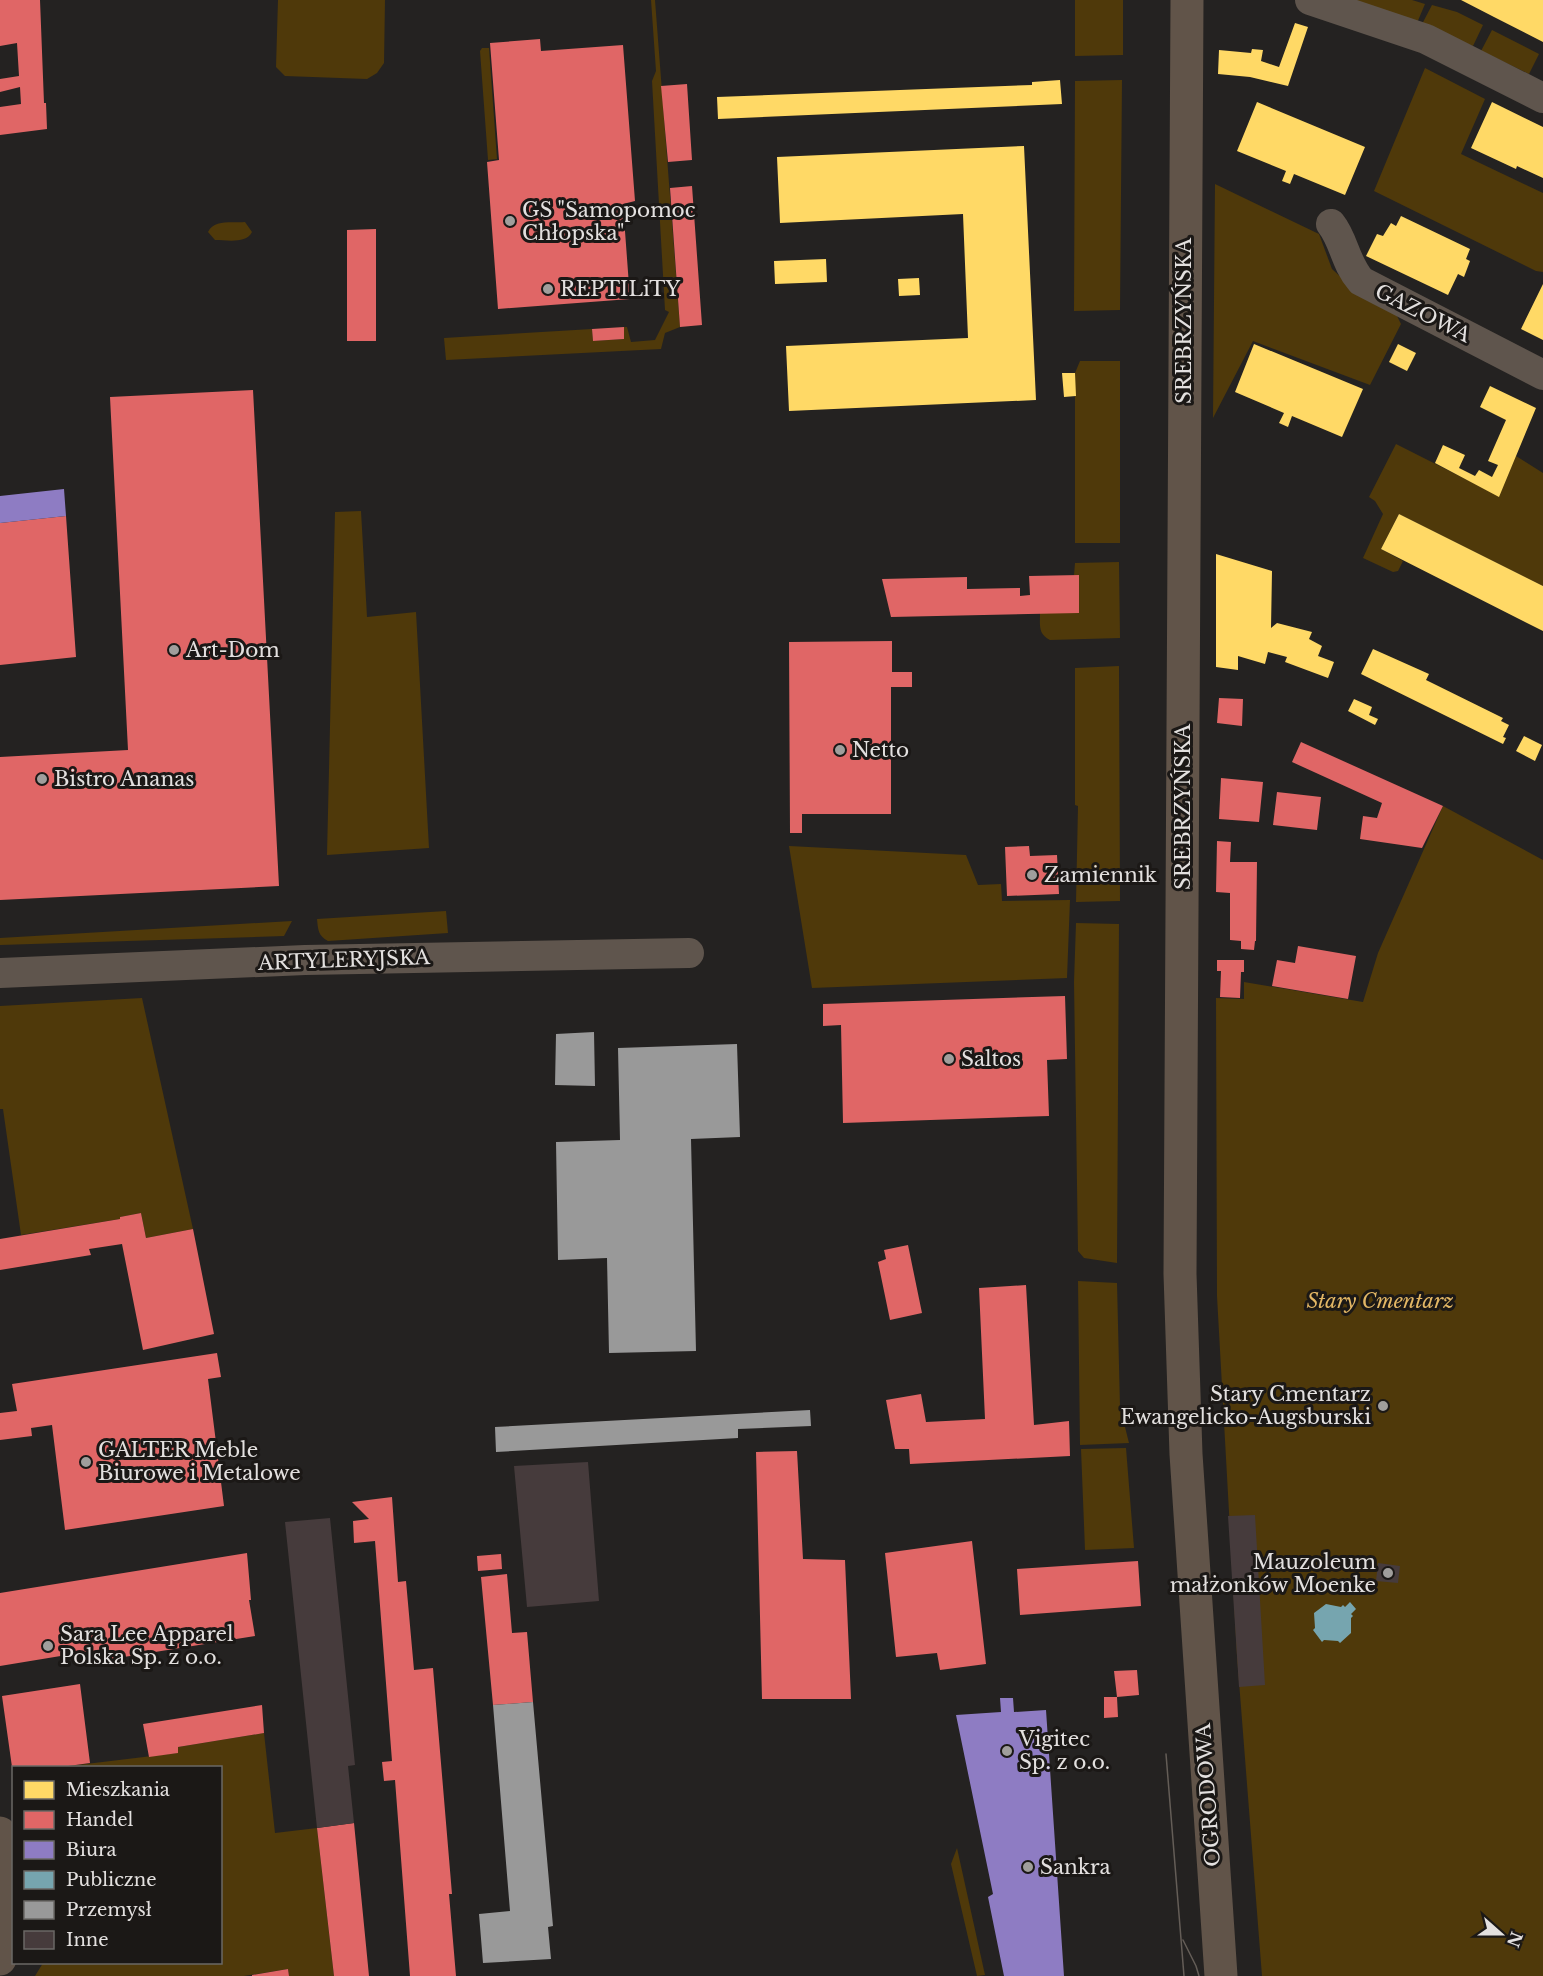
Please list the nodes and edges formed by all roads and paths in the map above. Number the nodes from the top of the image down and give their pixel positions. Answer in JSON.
{"nodes":[{"id":1,"x":1187,"y":0,"type":"edge"},
{"id":2,"x":1310,"y":0,"type":"edge"},
{"id":3,"x":1543,"y":98,"type":"edge"},
{"id":4,"x":1330,"y":224,"type":"dead end"},
{"id":5,"x":1543,"y":375,"type":"edge"},
{"id":6,"x":689,"y":953,"type":"dead end"},
{"id":7,"x":0,"y":973,"type":"edge"},
{"id":8,"x":1195,"y":1614,"type":"joint"},
{"id":9,"x":0,"y":1833,"type":"edge"},
{"id":10,"x":0,"y":1959,"type":"edge"},
{"id":11,"x":1221,"y":1976,"type":"edge"}],
"edges":[{"from":1,"to":8,"type":"main road","name":"SREBRZYŃSKA"},
{"from":2,"to":3,"type":"street"},
{"from":4,"to":5,"type":"street","name":"GAZOWA"},
{"from":6,"to":7,"type":"street","name":"ARTYLERYJSKA"},
{"from":8,"to":11,"type":"main road","name":"OGRODOWA"},
{"from":9,"to":10,"type":"main road"}]}
